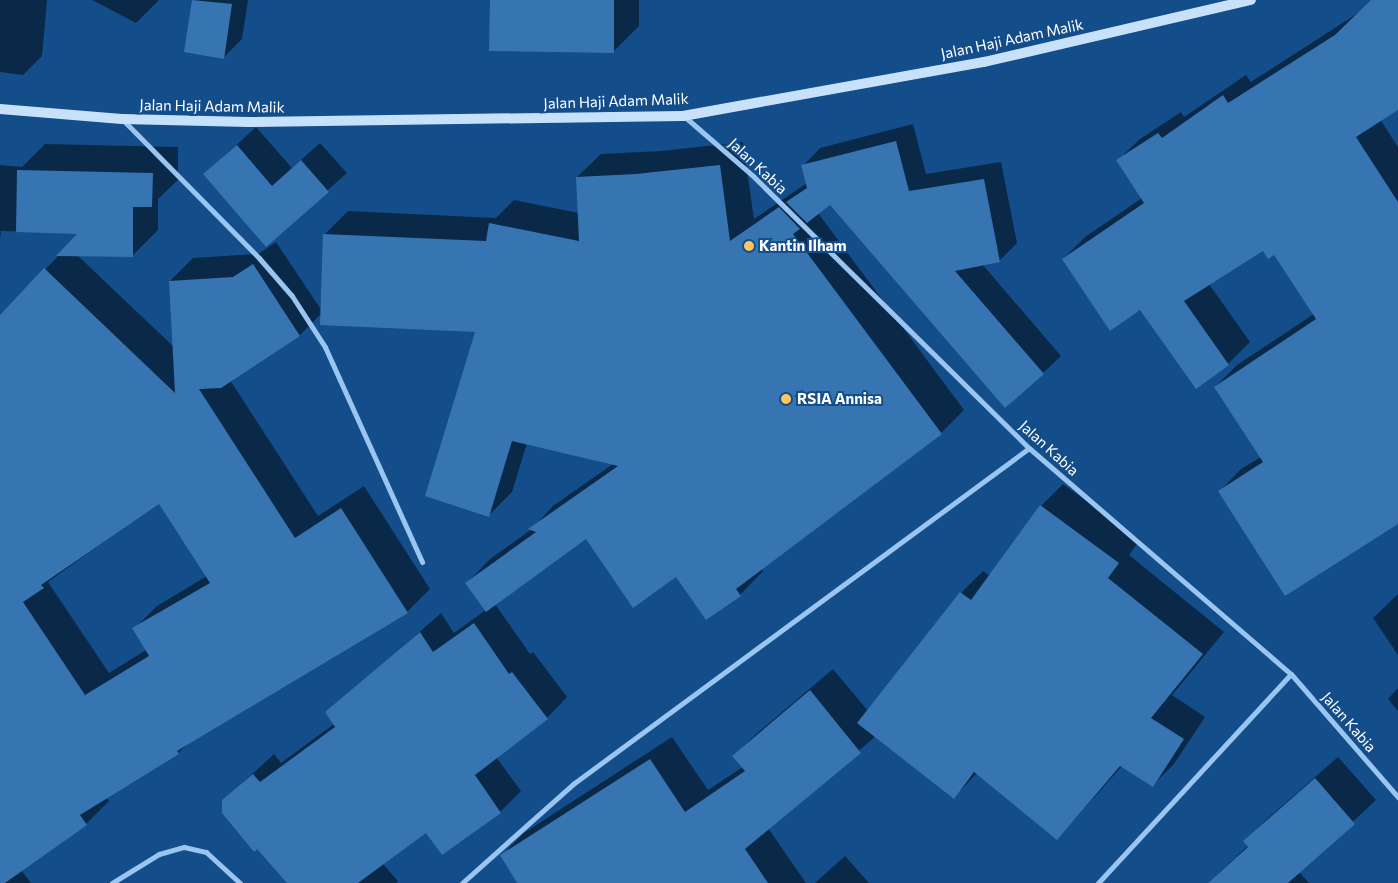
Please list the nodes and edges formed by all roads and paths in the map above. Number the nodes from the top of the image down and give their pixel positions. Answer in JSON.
{"nodes":[{"id":1,"x":1248,"y":1,"type":"edge"},
{"id":2,"x":0,"y":108,"type":"edge"},
{"id":3,"x":683,"y":116,"type":"junction"},
{"id":4,"x":122,"y":119,"type":"junction"},
{"id":5,"x":1029,"y":448,"type":"junction"},
{"id":6,"x":422,"y":562,"type":"dead end"},
{"id":7,"x":1291,"y":674,"type":"junction"},
{"id":8,"x":1398,"y":797,"type":"edge"},
{"id":9,"x":112,"y":883,"type":"edge"},
{"id":10,"x":240,"y":883,"type":"edge"},
{"id":11,"x":462,"y":883,"type":"edge"},
{"id":12,"x":1098,"y":883,"type":"edge"}],
"edges":[{"from":1,"to":3,"type":"main road","name":"Jalan Haji Adam Malik"},
{"from":2,"to":4,"type":"main road","name":"Jalan Haji Adam Malik"},
{"from":3,"to":4,"type":"main road","name":"Jalan Haji Adam Malik"},
{"from":3,"to":5,"type":"street","name":"Jalan Kabia"},
{"from":4,"to":6,"type":"street"},
{"from":5,"to":7,"type":"street","name":"Jalan Kabia"},
{"from":5,"to":11,"type":"street"},
{"from":7,"to":8,"type":"street","name":"Jalan Kabia"},
{"from":7,"to":12,"type":"street"},
{"from":9,"to":10,"type":"street"}]}
